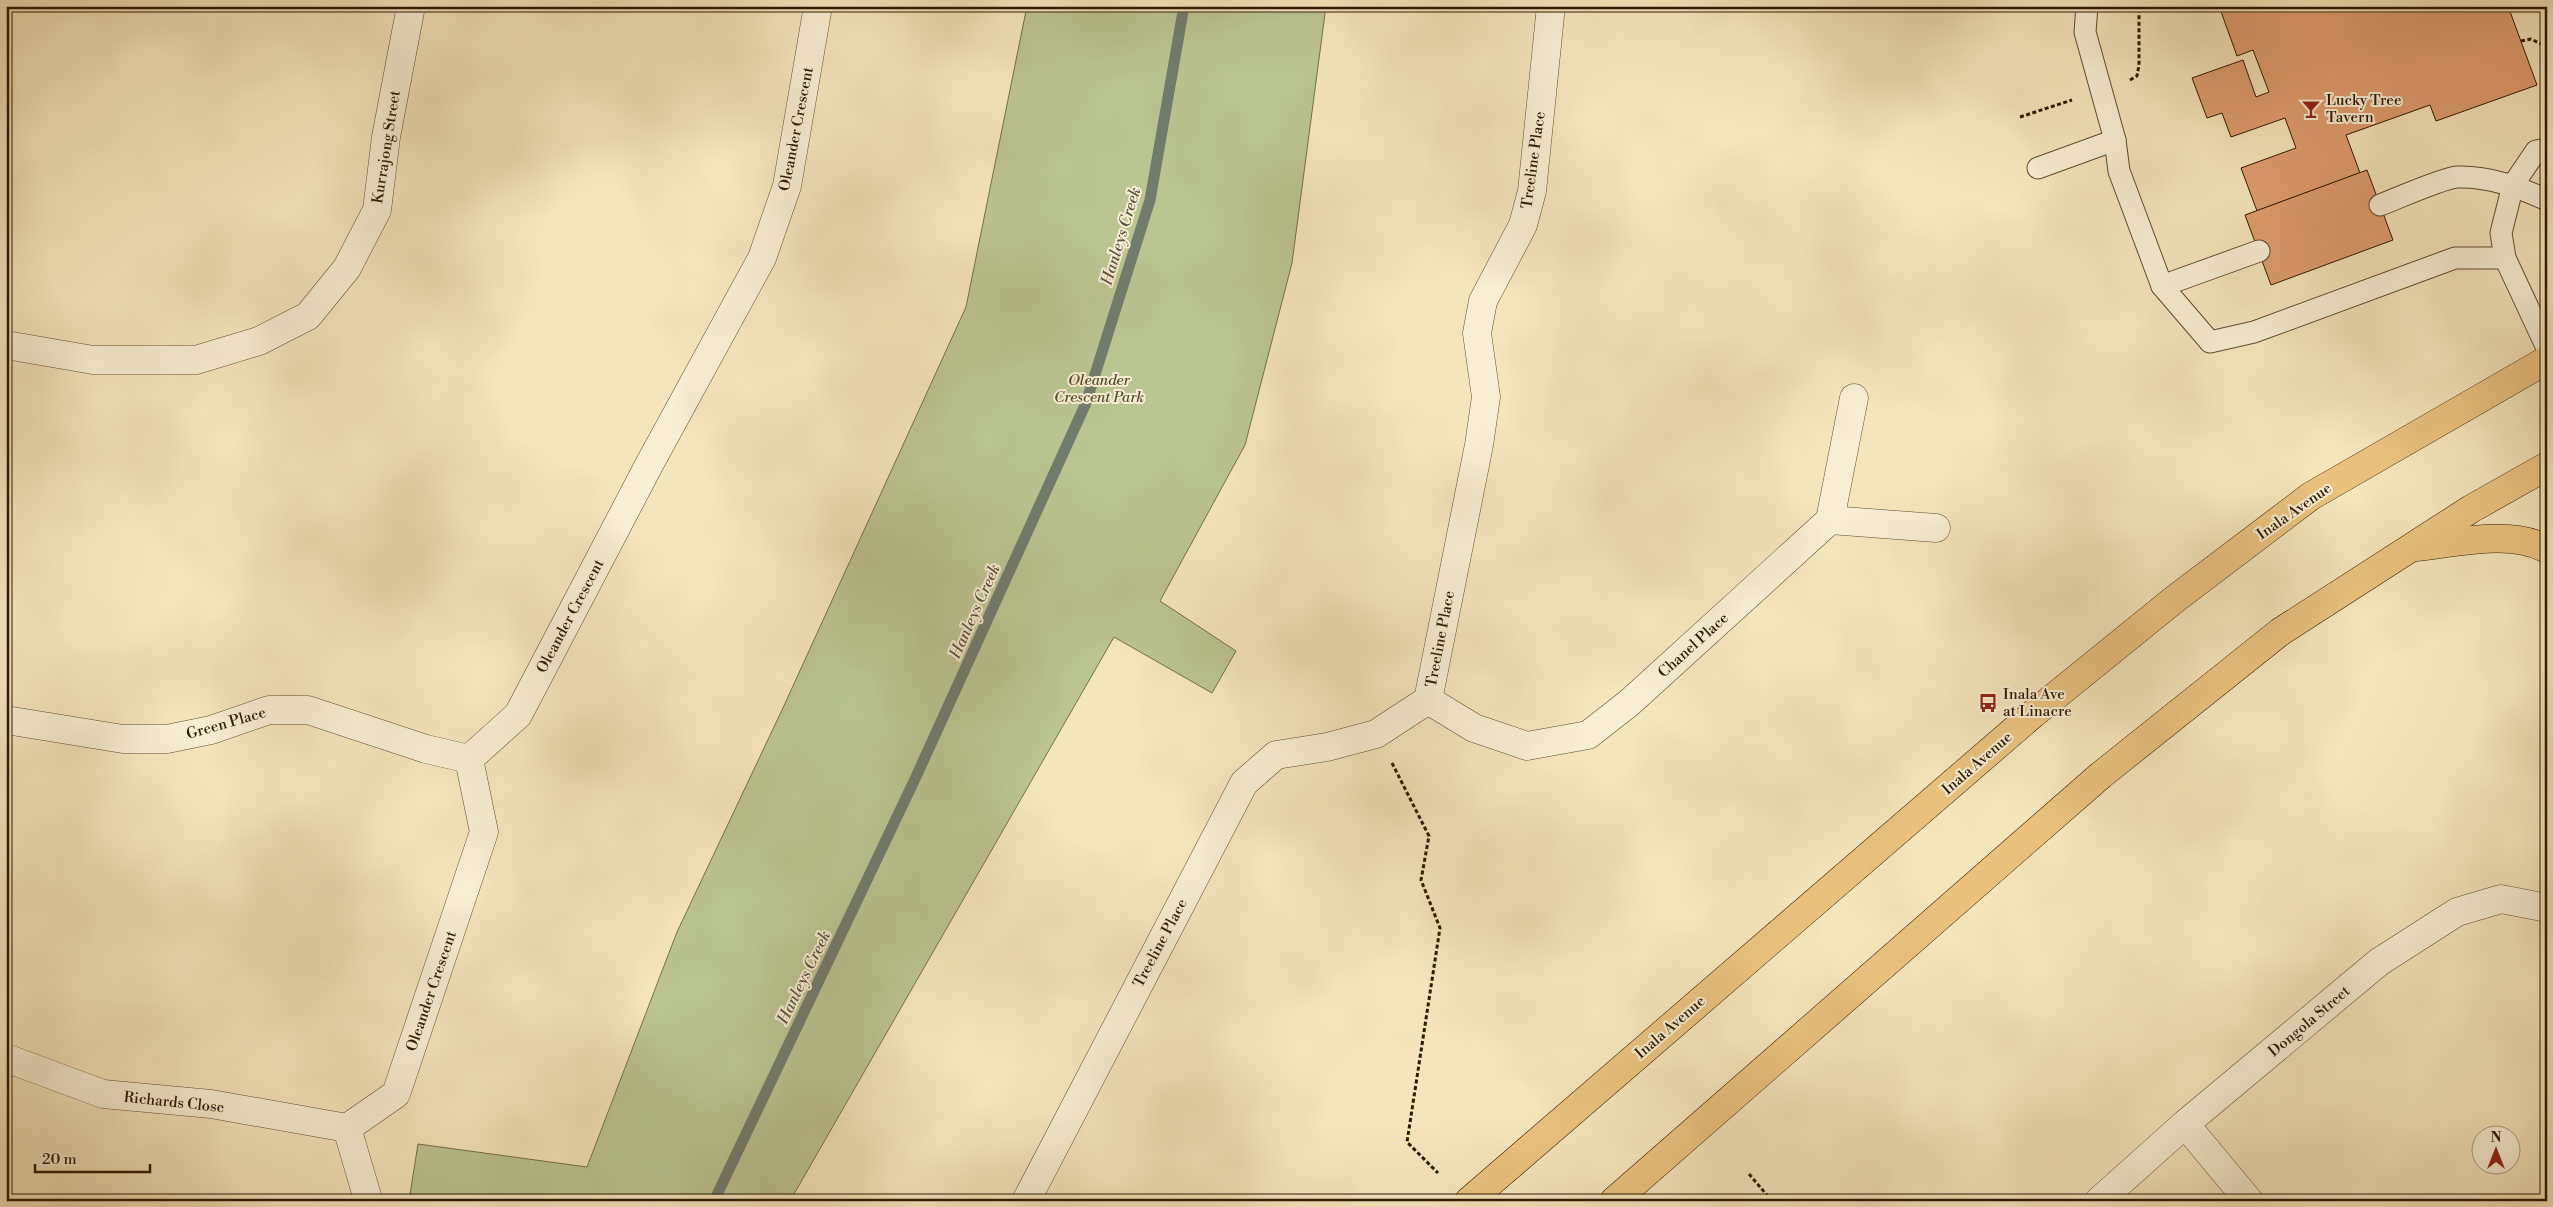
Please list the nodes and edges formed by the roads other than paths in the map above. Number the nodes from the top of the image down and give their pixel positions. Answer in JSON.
{"nodes":[{"id":1,"x":411,"y":6,"type":"edge"},
{"id":2,"x":818,"y":6,"type":"edge"},
{"id":3,"x":1551,"y":6,"type":"edge"},
{"id":4,"x":2087,"y":6,"type":"edge"},
{"id":5,"x":2115,"y":140,"type":"junction"},
{"id":6,"x":2547,"y":149,"type":"edge"},
{"id":7,"x":2038,"y":168,"type":"dead end"},
{"id":8,"x":2513,"y":185,"type":"junction"},
{"id":9,"x":2547,"y":200,"type":"edge"},
{"id":10,"x":2380,"y":205,"type":"dead end"},
{"id":11,"x":2259,"y":251,"type":"dead end"},
{"id":12,"x":2505,"y":258,"type":"junction"},
{"id":13,"x":2162,"y":286,"type":"junction"},
{"id":14,"x":6,"y":346,"type":"edge"},
{"id":15,"x":2547,"y":348,"type":"edge"},
{"id":16,"x":2547,"y":360,"type":"edge"},
{"id":17,"x":1854,"y":398,"type":"dead end"},
{"id":18,"x":2547,"y":466,"type":"edge"},
{"id":19,"x":1830,"y":520,"type":"junction"},
{"id":20,"x":1936,"y":528,"type":"dead end"},
{"id":21,"x":2410,"y":548,"type":"junction"},
{"id":22,"x":2547,"y":549,"type":"edge"},
{"id":23,"x":1428,"y":700,"type":"junction"},
{"id":24,"x":6,"y":720,"type":"edge"},
{"id":25,"x":469,"y":759,"type":"junction"},
{"id":26,"x":2547,"y":908,"type":"edge"},
{"id":27,"x":6,"y":1058,"type":"edge"},
{"id":28,"x":2186,"y":1124,"type":"junction"},
{"id":29,"x":347,"y":1128,"type":"junction"},
{"id":30,"x":366,"y":1201,"type":"edge"},
{"id":31,"x":1026,"y":1201,"type":"edge"},
{"id":32,"x":1469,"y":1201,"type":"edge"},
{"id":33,"x":1614,"y":1201,"type":"edge"},
{"id":34,"x":2099,"y":1201,"type":"edge"},
{"id":35,"x":2249,"y":1201,"type":"edge"}],
"edges":[{"from":1,"to":14,"type":"street","name":"Kurrajong Street"},
{"from":2,"to":25,"type":"street","name":"Oleander Crescent"},
{"from":3,"to":23,"type":"street","name":"Treeline Place"},
{"from":4,"to":5,"type":"lane"},
{"from":5,"to":7,"type":"lane"},
{"from":5,"to":13,"type":"lane"},
{"from":6,"to":8,"type":"lane"},
{"from":8,"to":9,"type":"lane"},
{"from":8,"to":10,"type":"lane"},
{"from":8,"to":12,"type":"lane"},
{"from":11,"to":13,"type":"lane"},
{"from":12,"to":13,"type":"lane"},
{"from":12,"to":15,"type":"lane"},
{"from":16,"to":32,"type":"main road","name":"Inala Avenue"},
{"from":17,"to":19,"type":"street"},
{"from":18,"to":21,"type":"main road"},
{"from":19,"to":20,"type":"street"},
{"from":19,"to":23,"type":"street","name":"Chanel Place"},
{"from":21,"to":22,"type":"main road"},
{"from":21,"to":33,"type":"main road"},
{"from":23,"to":31,"type":"street","name":"Treeline Place"},
{"from":24,"to":25,"type":"street","name":"Green Place"},
{"from":25,"to":29,"type":"street","name":"Oleander Crescent"},
{"from":26,"to":28,"type":"street","name":"Dongola Street"},
{"from":27,"to":29,"type":"street","name":"Richards Close"},
{"from":28,"to":34,"type":"street","name":"Dongola Street"},
{"from":28,"to":35,"type":"street"},
{"from":29,"to":30,"type":"street"}]}
